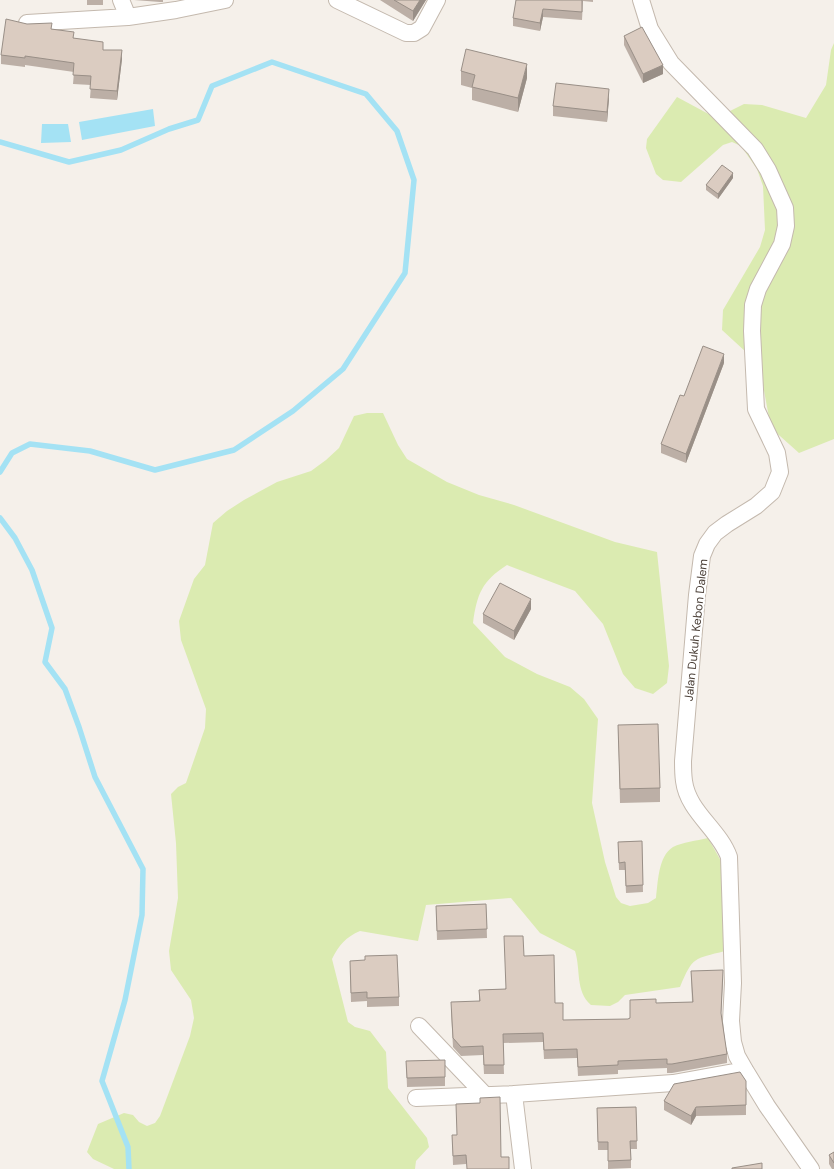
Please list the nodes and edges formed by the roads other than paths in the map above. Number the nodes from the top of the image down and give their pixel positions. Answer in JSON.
{"nodes":[{"id":1,"x":122,"y":0,"type":"edge"},
{"id":2,"x":225,"y":0,"type":"edge"},
{"id":3,"x":337,"y":0,"type":"edge"},
{"id":4,"x":437,"y":0,"type":"edge"},
{"id":5,"x":641,"y":0,"type":"edge"},
{"id":6,"x":128,"y":17,"type":"junction"},
{"id":7,"x":27,"y":23,"type":"edge"},
{"id":8,"x":420,"y":1026,"type":"dead end"},
{"id":9,"x":745,"y":1070,"type":"junction"},
{"id":10,"x":484,"y":1094,"type":"junction"},
{"id":11,"x":514,"y":1094,"type":"junction"},
{"id":12,"x":416,"y":1098,"type":"dead end"},
{"id":13,"x":523,"y":1169,"type":"edge"},
{"id":14,"x":811,"y":1169,"type":"edge"}],
"edges":[{"from":1,"to":6,"type":"street"},
{"from":2,"to":6,"type":"street"},
{"from":3,"to":4,"type":"street"},
{"from":5,"to":9,"type":"street","name":"Jalan Dukuh Kebon Dalem"},
{"from":6,"to":7,"type":"street"},
{"from":8,"to":10,"type":"street"},
{"from":9,"to":11,"type":"street"},
{"from":9,"to":14,"type":"street","name":"Jalan Dukuh Kebon Dalem"},
{"from":10,"to":11,"type":"street"},
{"from":10,"to":12,"type":"street"},
{"from":11,"to":13,"type":"street"}]}
